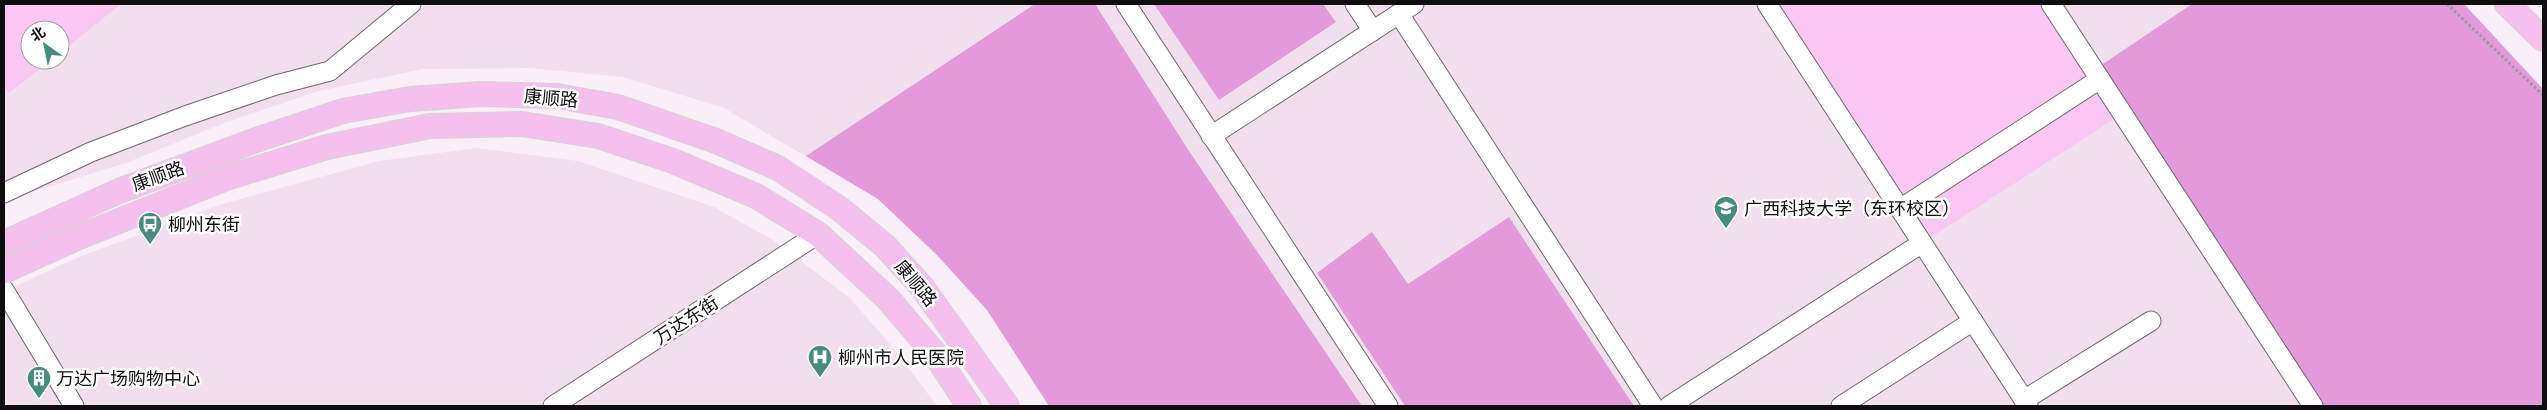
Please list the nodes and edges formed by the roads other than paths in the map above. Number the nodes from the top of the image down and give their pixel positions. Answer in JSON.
{"nodes":[{"id":1,"x":410,"y":4,"type":"edge"},
{"id":2,"x":1126,"y":4,"type":"edge"},
{"id":3,"x":1355,"y":4,"type":"edge"},
{"id":4,"x":1767,"y":4,"type":"edge"},
{"id":5,"x":2051,"y":4,"type":"edge"},
{"id":6,"x":2507,"y":4,"type":"edge"},
{"id":7,"x":1406,"y":9,"type":"edge"},
{"id":8,"x":1372,"y":31,"type":"junction"},
{"id":9,"x":2543,"y":39,"type":"edge"},
{"id":10,"x":2100,"y":79,"type":"junction"},
{"id":11,"x":1211,"y":136,"type":"junction"},
{"id":12,"x":4,"y":193,"type":"edge"},
{"id":13,"x":1900,"y":209,"type":"junction"},
{"id":14,"x":818,"y":234,"type":"junction"},
{"id":15,"x":4,"y":243,"type":"edge"},
{"id":16,"x":1922,"y":243,"type":"junction"},
{"id":17,"x":4,"y":270,"type":"edge"},
{"id":18,"x":4,"y":290,"type":"edge"},
{"id":19,"x":1973,"y":321,"type":"junction"},
{"id":20,"x":2151,"y":321,"type":"dead end"},
{"id":21,"x":2026,"y":403,"type":"edge"},
{"id":22,"x":1647,"y":404,"type":"edge"},
{"id":23,"x":74,"y":406,"type":"edge"},
{"id":24,"x":553,"y":406,"type":"edge"},
{"id":25,"x":969,"y":406,"type":"edge"},
{"id":26,"x":1007,"y":406,"type":"edge"},
{"id":27,"x":1388,"y":406,"type":"edge"},
{"id":28,"x":1669,"y":406,"type":"edge"},
{"id":29,"x":1841,"y":406,"type":"edge"},
{"id":30,"x":2313,"y":406,"type":"edge"}],
"edges":[{"from":1,"to":12,"type":"street"},
{"from":2,"to":11,"type":"street"},
{"from":3,"to":8,"type":"street"},
{"from":4,"to":13,"type":"street"},
{"from":5,"to":10,"type":"street"},
{"from":6,"to":9,"type":"main road"},
{"from":7,"to":8,"type":"street"},
{"from":7,"to":22,"type":"street"},
{"from":8,"to":11,"type":"street"},
{"from":10,"to":13,"type":"street"},
{"from":10,"to":30,"type":"street"},
{"from":11,"to":27,"type":"street"},
{"from":13,"to":16,"type":"street"},
{"from":14,"to":17,"type":"main road","name":"康顺路"},
{"from":14,"to":24,"type":"street","name":"万达东街"},
{"from":14,"to":25,"type":"main road","name":"康顺路"},
{"from":15,"to":26,"type":"main road","name":"康顺路"},
{"from":16,"to":19,"type":"street"},
{"from":16,"to":28,"type":"street"},
{"from":18,"to":23,"type":"street"},
{"from":19,"to":21,"type":"street"},
{"from":19,"to":29,"type":"street"},
{"from":20,"to":21,"type":"street"}]}
